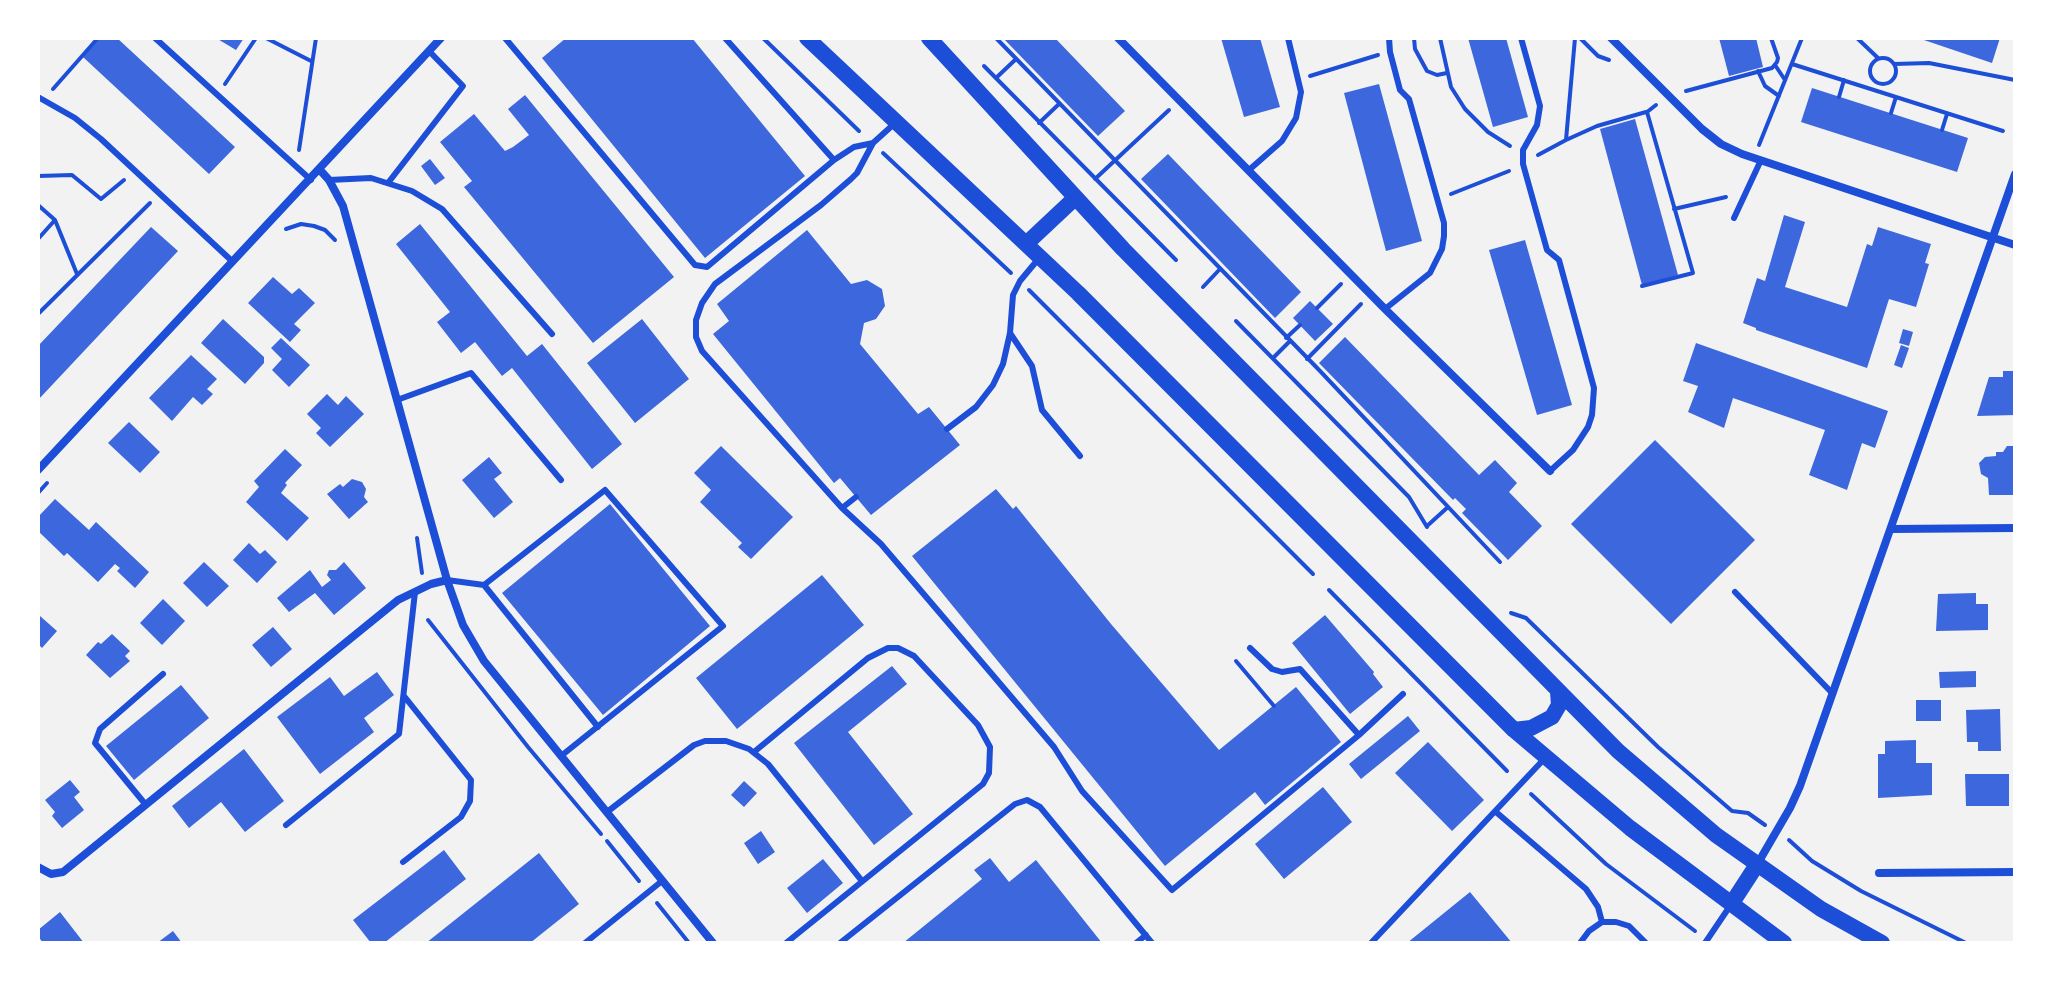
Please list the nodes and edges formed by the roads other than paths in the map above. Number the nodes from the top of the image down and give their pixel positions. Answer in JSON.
{"nodes":[{"id":1,"x":155,"y":38,"type":"edge"},
{"id":2,"x":441,"y":38,"type":"edge"},
{"id":3,"x":505,"y":38,"type":"edge"},
{"id":4,"x":520,"y":38,"type":"edge"},
{"id":5,"x":725,"y":38,"type":"edge"},
{"id":6,"x":807,"y":38,"type":"edge"},
{"id":7,"x":929,"y":38,"type":"edge"},
{"id":8,"x":1118,"y":38,"type":"edge"},
{"id":9,"x":1288,"y":38,"type":"edge"},
{"id":10,"x":1389,"y":38,"type":"edge"},
{"id":11,"x":1521,"y":38,"type":"edge"},
{"id":12,"x":1611,"y":38,"type":"edge"},
{"id":13,"x":512,"y":46,"type":"junction"},
{"id":14,"x":429,"y":51,"type":"junction"},
{"id":15,"x":41,"y":98,"type":"edge"},
{"id":16,"x":896,"y":122,"type":"junction"},
{"id":17,"x":873,"y":143,"type":"junction"},
{"id":18,"x":834,"y":160,"type":"junction"},
{"id":19,"x":1761,"y":160,"type":"junction"},
{"id":20,"x":320,"y":170,"type":"junction"},
{"id":21,"x":1249,"y":170,"type":"junction"},
{"id":22,"x":2015,"y":174,"type":"edge"},
{"id":23,"x":311,"y":180,"type":"junction"},
{"id":24,"x":329,"y":180,"type":"junction"},
{"id":25,"x":388,"y":183,"type":"junction"},
{"id":26,"x":1075,"y":198,"type":"junction"},
{"id":27,"x":1734,"y":218,"type":"dead end"},
{"id":28,"x":1994,"y":238,"type":"junction"},
{"id":29,"x":1026,"y":244,"type":"junction"},
{"id":30,"x":2015,"y":245,"type":"edge"},
{"id":31,"x":1040,"y":257,"type":"junction"},
{"id":32,"x":234,"y":262,"type":"junction"},
{"id":33,"x":1385,"y":309,"type":"junction"},
{"id":34,"x":1010,"y":333,"type":"junction"},
{"id":35,"x":552,"y":334,"type":"dead end"},
{"id":36,"x":397,"y":400,"type":"junction"},
{"id":37,"x":947,"y":429,"type":"dead end"},
{"id":38,"x":1080,"y":456,"type":"dead end"},
{"id":39,"x":38,"y":470,"type":"edge"},
{"id":40,"x":1550,"y":471,"type":"joint"},
{"id":41,"x":561,"y":480,"type":"dead end"},
{"id":42,"x":856,"y":497,"type":"dead end"},
{"id":43,"x":842,"y":508,"type":"junction"},
{"id":44,"x":2015,"y":528,"type":"edge"},
{"id":45,"x":1892,"y":529,"type":"junction"},
{"id":46,"x":447,"y":580,"type":"junction"},
{"id":47,"x":484,"y":585,"type":"junction"},
{"id":48,"x":419,"y":590,"type":"junction"},
{"id":49,"x":1735,"y":592,"type":"dead end"},
{"id":50,"x":1250,"y":648,"type":"dead end"},
{"id":51,"x":163,"y":674,"type":"dead end"},
{"id":52,"x":1558,"y":692,"type":"junction"},
{"id":53,"x":1403,"y":694,"type":"dead end"},
{"id":54,"x":1833,"y":694,"type":"junction"},
{"id":55,"x":403,"y":695,"type":"junction"},
{"id":56,"x":598,"y":727,"type":"junction"},
{"id":57,"x":1514,"y":730,"type":"junction"},
{"id":58,"x":1359,"y":735,"type":"junction"},
{"id":59,"x":754,"y":752,"type":"junction"},
{"id":60,"x":561,"y":756,"type":"junction"},
{"id":61,"x":1546,"y":757,"type":"junction"},
{"id":62,"x":146,"y":805,"type":"junction"},
{"id":63,"x":607,"y":812,"type":"junction"},
{"id":64,"x":1496,"y":812,"type":"junction"},
{"id":65,"x":286,"y":825,"type":"dead end"},
{"id":66,"x":403,"y":862,"type":"dead end"},
{"id":67,"x":1758,"y":863,"type":"junction"},
{"id":68,"x":38,"y":867,"type":"edge"},
{"id":69,"x":2015,"y":872,"type":"edge"},
{"id":70,"x":1879,"y":873,"type":"dead end"},
{"id":71,"x":662,"y":881,"type":"junction"},
{"id":72,"x":862,"y":881,"type":"junction"},
{"id":73,"x":1732,"y":903,"type":"junction"},
{"id":74,"x":1602,"y":922,"type":"junction"},
{"id":75,"x":1146,"y":935,"type":"junction"},
{"id":76,"x":585,"y":943,"type":"edge"},
{"id":77,"x":713,"y":943,"type":"edge"},
{"id":78,"x":786,"y":943,"type":"edge"},
{"id":79,"x":840,"y":943,"type":"edge"},
{"id":80,"x":1136,"y":943,"type":"edge"},
{"id":81,"x":1152,"y":943,"type":"edge"},
{"id":82,"x":1371,"y":943,"type":"edge"},
{"id":83,"x":1580,"y":943,"type":"edge"},
{"id":84,"x":1646,"y":943,"type":"edge"},
{"id":85,"x":1705,"y":943,"type":"edge"},
{"id":86,"x":1784,"y":943,"type":"edge"},
{"id":87,"x":1882,"y":943,"type":"edge"}],
"edges":[{"from":1,"to":23,"type":"lane"},
{"from":2,"to":14,"type":"street"},
{"from":3,"to":13,"type":"lane"},
{"from":4,"to":13,"type":"lane"},
{"from":5,"to":18,"type":"lane"},
{"from":6,"to":16,"type":"main road"},
{"from":7,"to":26,"type":"main road"},
{"from":8,"to":21,"type":"street"},
{"from":9,"to":21,"type":"lane"},
{"from":10,"to":33,"type":"lane"},
{"from":11,"to":40,"type":"lane"},
{"from":12,"to":19,"type":"street"},
{"from":13,"to":18,"type":"lane"},
{"from":14,"to":20,"type":"street"},
{"from":14,"to":25,"type":"lane"},
{"from":15,"to":32,"type":"lane"},
{"from":16,"to":17,"type":"lane"},
{"from":16,"to":29,"type":"main road"},
{"from":17,"to":18,"type":"lane"},
{"from":17,"to":43,"type":"lane"},
{"from":19,"to":27,"type":"lane"},
{"from":19,"to":28,"type":"street"},
{"from":20,"to":23,"type":"street"},
{"from":20,"to":24,"type":"street"},
{"from":21,"to":33,"type":"street"},
{"from":22,"to":28,"type":"street"},
{"from":23,"to":32,"type":"street"},
{"from":24,"to":25,"type":"lane"},
{"from":24,"to":36,"type":"street"},
{"from":25,"to":35,"type":"lane"},
{"from":26,"to":29,"type":"main road"},
{"from":26,"to":52,"type":"main road"},
{"from":28,"to":30,"type":"street"},
{"from":28,"to":45,"type":"street"},
{"from":29,"to":31,"type":"main road"},
{"from":31,"to":34,"type":"lane"},
{"from":31,"to":57,"type":"main road"},
{"from":32,"to":39,"type":"street"},
{"from":33,"to":40,"type":"street"},
{"from":34,"to":37,"type":"lane"},
{"from":34,"to":38,"type":"lane"},
{"from":36,"to":41,"type":"lane"},
{"from":36,"to":46,"type":"street"},
{"from":42,"to":43,"type":"lane"},
{"from":43,"to":58,"type":"lane"},
{"from":44,"to":45,"type":"street"},
{"from":45,"to":54,"type":"street"},
{"from":46,"to":47,"type":"lane"},
{"from":46,"to":48,"type":"street"},
{"from":46,"to":60,"type":"street"},
{"from":47,"to":56,"type":"lane"},
{"from":47,"to":56,"type":"lane"},
{"from":48,"to":55,"type":"lane"},
{"from":48,"to":62,"type":"street"},
{"from":49,"to":54,"type":"lane"},
{"from":50,"to":58,"type":"lane"},
{"from":51,"to":62,"type":"lane"},
{"from":52,"to":57,"type":"main road"},
{"from":52,"to":67,"type":"main road"},
{"from":53,"to":58,"type":"lane"},
{"from":54,"to":67,"type":"street"},
{"from":55,"to":65,"type":"lane"},
{"from":55,"to":66,"type":"lane"},
{"from":56,"to":60,"type":"lane"},
{"from":57,"to":61,"type":"main road"},
{"from":59,"to":63,"type":"lane"},
{"from":59,"to":72,"type":"lane"},
{"from":59,"to":72,"type":"lane"},
{"from":60,"to":63,"type":"street"},
{"from":61,"to":64,"type":"lane"},
{"from":61,"to":73,"type":"main road"},
{"from":62,"to":68,"type":"street"},
{"from":63,"to":71,"type":"street"},
{"from":64,"to":74,"type":"lane"},
{"from":64,"to":82,"type":"lane"},
{"from":67,"to":73,"type":"main road"},
{"from":67,"to":87,"type":"main road"},
{"from":69,"to":70,"type":"street"},
{"from":71,"to":76,"type":"lane"},
{"from":71,"to":77,"type":"street"},
{"from":72,"to":78,"type":"lane"},
{"from":73,"to":85,"type":"lane"},
{"from":73,"to":86,"type":"main road"},
{"from":74,"to":83,"type":"lane"},
{"from":74,"to":84,"type":"lane"},
{"from":75,"to":79,"type":"lane"},
{"from":75,"to":80,"type":"lane"},
{"from":75,"to":81,"type":"lane"}]}
